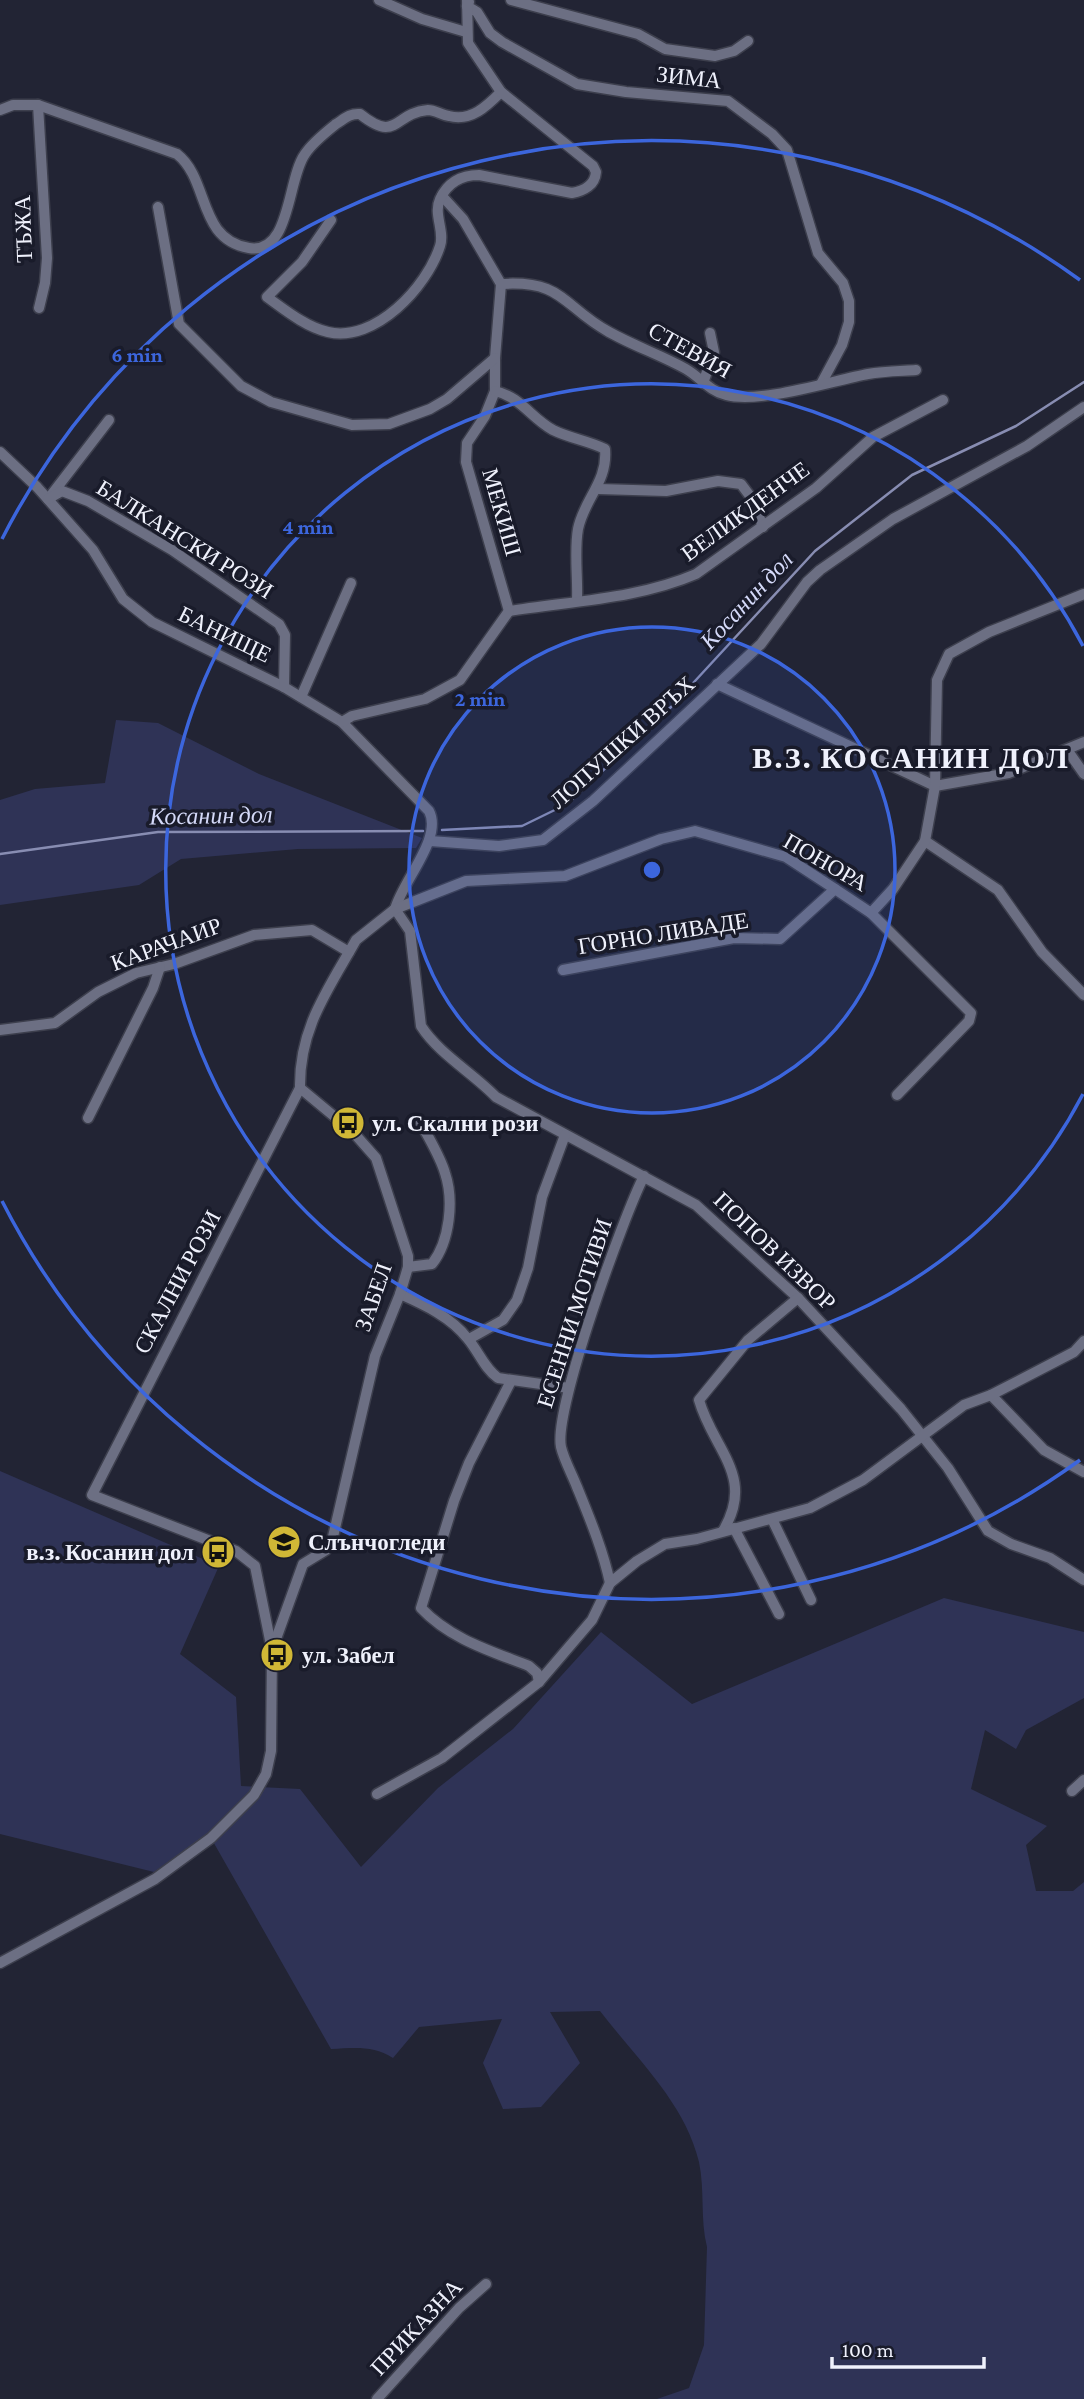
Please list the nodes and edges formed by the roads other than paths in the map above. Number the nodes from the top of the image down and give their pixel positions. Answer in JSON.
{"nodes":[{"id":1,"x":379,"y":0,"type":"edge"},
{"id":2,"x":511,"y":0,"type":"edge"},
{"id":3,"x":468,"y":2,"type":"edge"},
{"id":4,"x":466,"y":32,"type":"junction"},
{"id":5,"x":748,"y":41,"type":"dead end"},
{"id":6,"x":501,"y":92,"type":"junction"},
{"id":7,"x":38,"y":104,"type":"junction"},
{"id":8,"x":0,"y":110,"type":"edge"},
{"id":9,"x":442,"y":196,"type":"junction"},
{"id":10,"x":158,"y":207,"type":"dead end"},
{"id":11,"x":331,"y":220,"type":"dead end"},
{"id":12,"x":501,"y":284,"type":"junction"},
{"id":13,"x":39,"y":308,"type":"dead end"},
{"id":14,"x":710,"y":332,"type":"dead end"},
{"id":15,"x":495,"y":358,"type":"junction"},
{"id":16,"x":916,"y":370,"type":"dead end"},
{"id":17,"x":703,"y":383,"type":"junction"},
{"id":18,"x":821,"y":384,"type":"junction"},
{"id":19,"x":495,"y":391,"type":"junction"},
{"id":20,"x":943,"y":400,"type":"dead end"},
{"id":21,"x":1084,"y":407,"type":"edge"},
{"id":22,"x":109,"y":420,"type":"dead end"},
{"id":23,"x":0,"y":452,"type":"edge"},
{"id":24,"x":599,"y":489,"type":"junction"},
{"id":25,"x":48,"y":499,"type":"junction"},
{"id":26,"x":763,"y":527,"type":"junction"},
{"id":27,"x":351,"y":583,"type":"dead end"},
{"id":28,"x":1084,"y":594,"type":"edge"},
{"id":29,"x":578,"y":600,"type":"junction"},
{"id":30,"x":509,"y":611,"type":"junction"},
{"id":31,"x":716,"y":684,"type":"junction"},
{"id":32,"x":284,"y":687,"type":"junction"},
{"id":33,"x":301,"y":697,"type":"junction"},
{"id":34,"x":341,"y":722,"type":"junction"},
{"id":35,"x":1084,"y":742,"type":"edge"},
{"id":36,"x":1068,"y":751,"type":"junction"},
{"id":37,"x":1084,"y":774,"type":"edge"},
{"id":38,"x":935,"y":786,"type":"junction"},
{"id":39,"x":430,"y":841,"type":"junction"},
{"id":40,"x":925,"y":841,"type":"junction"},
{"id":41,"x":835,"y":889,"type":"junction"},
{"id":42,"x":395,"y":909,"type":"junction"},
{"id":43,"x":871,"y":913,"type":"junction"},
{"id":44,"x":349,"y":953,"type":"junction"},
{"id":45,"x":160,"y":967,"type":"junction"},
{"id":46,"x":563,"y":970,"type":"dead end"},
{"id":47,"x":1084,"y":995,"type":"edge"},
{"id":48,"x":0,"y":1030,"type":"edge"},
{"id":49,"x":300,"y":1088,"type":"junction"},
{"id":50,"x":897,"y":1095,"type":"dead end"},
{"id":51,"x":88,"y":1118,"type":"dead end"},
{"id":52,"x":421,"y":1123,"type":"dead end"},
{"id":53,"x":565,"y":1135,"type":"junction"},
{"id":54,"x":645,"y":1177,"type":"junction"},
{"id":55,"x":408,"y":1267,"type":"junction"},
{"id":56,"x":400,"y":1294,"type":"junction"},
{"id":57,"x":797,"y":1298,"type":"junction"},
{"id":58,"x":469,"y":1339,"type":"junction"},
{"id":59,"x":1084,"y":1341,"type":"edge"},
{"id":60,"x":511,"y":1381,"type":"junction"},
{"id":61,"x":569,"y":1388,"type":"junction"},
{"id":62,"x":991,"y":1395,"type":"junction"},
{"id":63,"x":924,"y":1436,"type":"junction"},
{"id":64,"x":1084,"y":1472,"type":"edge"},
{"id":65,"x":773,"y":1521,"type":"junction"},
{"id":66,"x":728,"y":1529,"type":"junction"},
{"id":67,"x":1084,"y":1580,"type":"edge"},
{"id":68,"x":610,"y":1583,"type":"junction"},
{"id":69,"x":811,"y":1600,"type":"dead end"},
{"id":70,"x":779,"y":1614,"type":"dead end"},
{"id":71,"x":272,"y":1650,"type":"junction"},
{"id":72,"x":539,"y":1682,"type":"junction"},
{"id":73,"x":1084,"y":1780,"type":"edge"},
{"id":74,"x":1072,"y":1791,"type":"dead end"},
{"id":75,"x":377,"y":1794,"type":"dead end"},
{"id":76,"x":0,"y":1963,"type":"edge"},
{"id":77,"x":486,"y":2284,"type":"dead end"},
{"id":78,"x":377,"y":2399,"type":"edge"}],
"edges":[{"from":1,"to":4,"type":"street"},
{"from":2,"to":5,"type":"street"},
{"from":3,"to":4,"type":"street"},
{"from":3,"to":18,"type":"street","name":"ЗИМА"},
{"from":4,"to":6,"type":"street"},
{"from":6,"to":7,"type":"street"},
{"from":6,"to":9,"type":"street"},
{"from":7,"to":8,"type":"street"},
{"from":7,"to":13,"type":"street","name":"ТЪЖА"},
{"from":9,"to":11,"type":"street"},
{"from":9,"to":12,"type":"street"},
{"from":10,"to":15,"type":"street"},
{"from":12,"to":15,"type":"street","name":"МЕКИШ"},
{"from":12,"to":17,"type":"street","name":"СТЕВИЯ"},
{"from":14,"to":17,"type":"street"},
{"from":15,"to":19,"type":"street","name":"МЕКИШ"},
{"from":16,"to":18,"type":"street","name":"СТЕВИЯ"},
{"from":17,"to":18,"type":"street","name":"СТЕВИЯ"},
{"from":19,"to":24,"type":"street"},
{"from":19,"to":30,"type":"street","name":"МЕКИШ"},
{"from":20,"to":26,"type":"street","name":"ВЕЛИКДЕНЧЕ"},
{"from":21,"to":31,"type":"street","name":"ЛОПУШКИ ВРЪХ"},
{"from":22,"to":25,"type":"street"},
{"from":23,"to":25,"type":"street","name":"БАНИЩЕ"},
{"from":24,"to":26,"type":"street"},
{"from":24,"to":29,"type":"street"},
{"from":25,"to":32,"type":"street","name":"БАНИЩЕ"},
{"from":25,"to":32,"type":"street","name":"БАЛКАНСКИ РОЗИ"},
{"from":26,"to":29,"type":"street","name":"ВЕЛИКДЕНЧЕ"},
{"from":27,"to":33,"type":"street"},
{"from":28,"to":38,"type":"street"},
{"from":29,"to":30,"type":"street","name":"ВЕЛИКДЕНЧЕ"},
{"from":30,"to":34,"type":"street"},
{"from":31,"to":38,"type":"street"},
{"from":31,"to":39,"type":"street","name":"ЛОПУШКИ ВРЪХ"},
{"from":32,"to":33,"type":"street","name":"БАНИЩЕ"},
{"from":33,"to":34,"type":"street","name":"БАНИЩЕ"},
{"from":34,"to":39,"type":"street","name":"БАНИЩЕ"},
{"from":35,"to":36,"type":"street"},
{"from":36,"to":37,"type":"street"},
{"from":36,"to":38,"type":"street"},
{"from":38,"to":40,"type":"street"},
{"from":39,"to":42,"type":"street"},
{"from":40,"to":43,"type":"street"},
{"from":40,"to":47,"type":"street"},
{"from":41,"to":42,"type":"street","name":"ПОНОРА"},
{"from":41,"to":43,"type":"street","name":"ПОНОРА"},
{"from":41,"to":46,"type":"street","name":"ГОРНО ЛИВАДЕ"},
{"from":42,"to":44,"type":"street"},
{"from":42,"to":53,"type":"street","name":"ПОПОВ ИЗВОР"},
{"from":43,"to":50,"type":"street","name":"ПОНОРА"},
{"from":44,"to":45,"type":"street","name":"КАРАЧАИР"},
{"from":44,"to":49,"type":"street"},
{"from":45,"to":48,"type":"street","name":"КАРАЧАИР"},
{"from":45,"to":51,"type":"street"},
{"from":49,"to":55,"type":"street","name":"ЗАБЕЛ"},
{"from":49,"to":71,"type":"street","name":"СКАЛНИ РОЗИ"},
{"from":52,"to":55,"type":"street"},
{"from":53,"to":54,"type":"street","name":"ПОПОВ ИЗВОР"},
{"from":53,"to":58,"type":"street"},
{"from":54,"to":57,"type":"street","name":"ПОПОВ ИЗВОР"},
{"from":54,"to":61,"type":"street","name":"ЕСЕННИ МОТИВИ"},
{"from":55,"to":56,"type":"street","name":"ЗАБЕЛ"},
{"from":56,"to":58,"type":"street"},
{"from":56,"to":71,"type":"street","name":"ЗАБЕЛ"},
{"from":57,"to":63,"type":"street","name":"ПОПОВ ИЗВОР"},
{"from":57,"to":66,"type":"street"},
{"from":58,"to":60,"type":"street"},
{"from":59,"to":62,"type":"street"},
{"from":60,"to":61,"type":"street"},
{"from":60,"to":72,"type":"street"},
{"from":61,"to":68,"type":"street","name":"ЕСЕННИ МОТИВИ"},
{"from":62,"to":63,"type":"street"},
{"from":62,"to":64,"type":"street"},
{"from":63,"to":65,"type":"street"},
{"from":63,"to":67,"type":"street","name":"ПОПОВ ИЗВОР"},
{"from":65,"to":66,"type":"street"},
{"from":65,"to":69,"type":"street"},
{"from":66,"to":68,"type":"street"},
{"from":66,"to":70,"type":"street"},
{"from":68,"to":72,"type":"street"},
{"from":71,"to":76,"type":"street","name":"ЗАБЕЛ"},
{"from":72,"to":75,"type":"street"},
{"from":73,"to":74,"type":"street"},
{"from":77,"to":78,"type":"street","name":"ПРИКАЗНА"}]}
